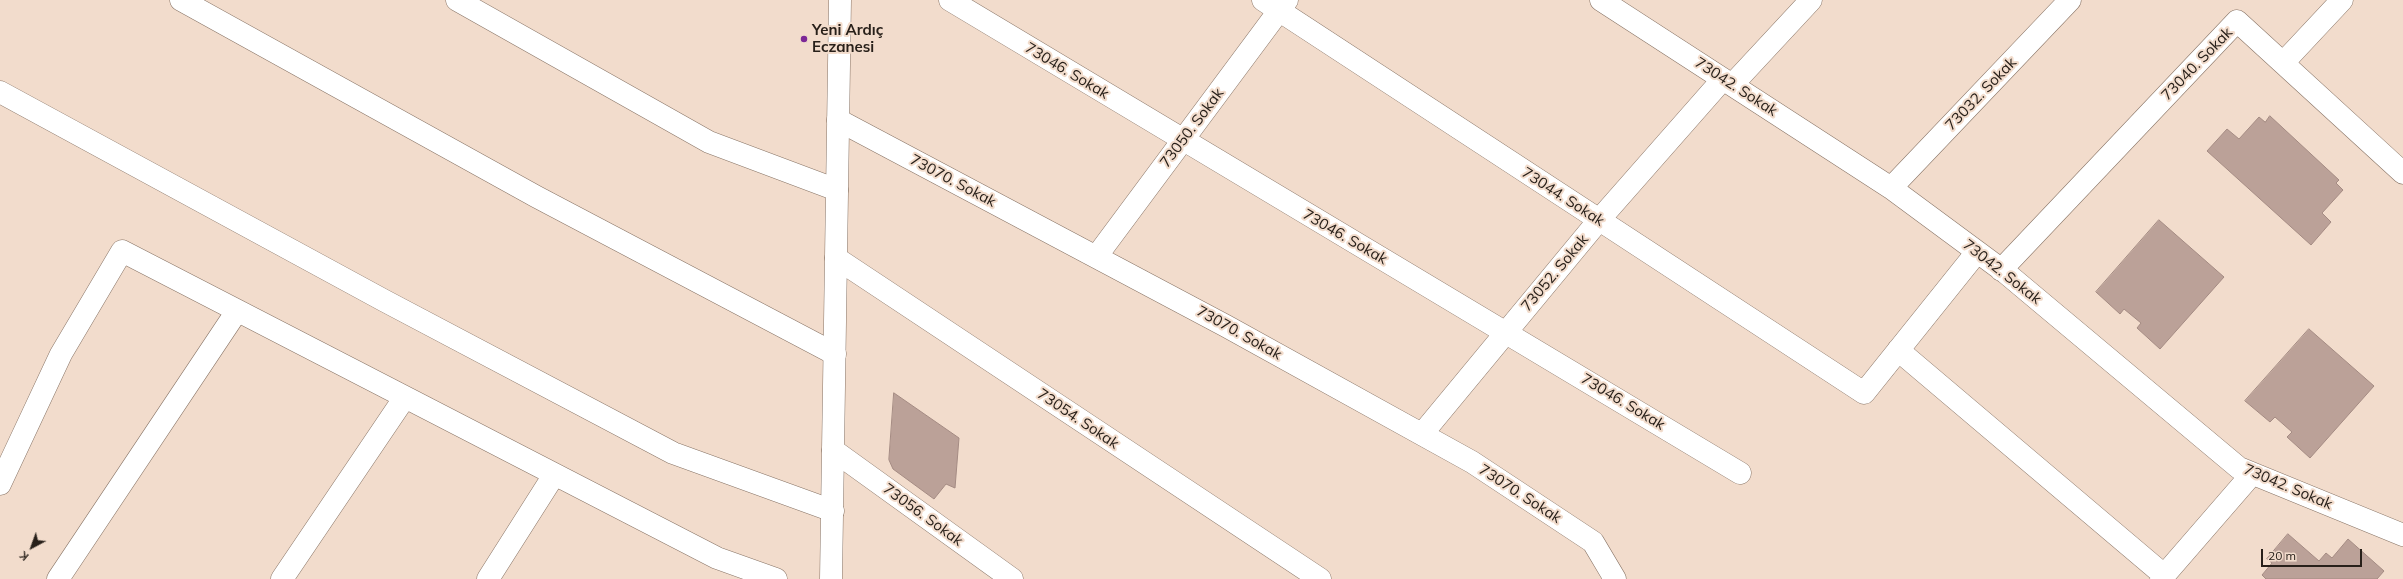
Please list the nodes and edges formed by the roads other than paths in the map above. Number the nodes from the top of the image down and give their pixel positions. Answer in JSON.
{"nodes":[{"id":1,"x":181,"y":0,"type":"edge"},
{"id":2,"x":457,"y":0,"type":"edge"},
{"id":3,"x":840,"y":0,"type":"edge"},
{"id":4,"x":950,"y":0,"type":"edge"},
{"id":5,"x":1601,"y":0,"type":"edge"},
{"id":6,"x":1811,"y":0,"type":"edge"},
{"id":7,"x":2070,"y":0,"type":"edge"},
{"id":8,"x":2342,"y":0,"type":"edge"},
{"id":9,"x":1277,"y":3,"type":"edge"},
{"id":10,"x":2283,"y":63,"type":"junction"},
{"id":11,"x":1728,"y":82,"type":"junction"},
{"id":12,"x":0,"y":92,"type":"edge"},
{"id":13,"x":838,"y":120,"type":"junction"},
{"id":14,"x":1182,"y":141,"type":"junction"},
{"id":15,"x":2403,"y":173,"type":"edge"},
{"id":16,"x":1892,"y":188,"type":"junction"},
{"id":17,"x":837,"y":190,"type":"junction"},
{"id":18,"x":1599,"y":220,"type":"junction"},
{"id":19,"x":1977,"y":252,"type":"junction"},
{"id":20,"x":1096,"y":256,"type":"junction"},
{"id":21,"x":836,"y":258,"type":"junction"},
{"id":22,"x":2001,"y":270,"type":"junction"},
{"id":23,"x":237,"y":311,"type":"junction"},
{"id":24,"x":1506,"y":332,"type":"junction"},
{"id":25,"x":1898,"y":350,"type":"junction"},
{"id":26,"x":835,"y":354,"type":"junction"},
{"id":27,"x":405,"y":398,"type":"junction"},
{"id":28,"x":1422,"y":434,"type":"junction"},
{"id":29,"x":833,"y":450,"type":"junction"},
{"id":30,"x":1740,"y":473,"type":"dead end"},
{"id":31,"x":2252,"y":474,"type":"junction"},
{"id":32,"x":554,"y":475,"type":"junction"},
{"id":33,"x":0,"y":484,"type":"edge"},
{"id":34,"x":833,"y":511,"type":"junction"},
{"id":35,"x":2403,"y":535,"type":"edge"},
{"id":36,"x":2163,"y":578,"type":"edge"},
{"id":37,"x":58,"y":579,"type":"edge"},
{"id":38,"x":282,"y":579,"type":"edge"},
{"id":39,"x":488,"y":579,"type":"edge"},
{"id":40,"x":776,"y":579,"type":"edge"},
{"id":41,"x":831,"y":579,"type":"edge"},
{"id":42,"x":1012,"y":579,"type":"edge"},
{"id":43,"x":1320,"y":579,"type":"edge"},
{"id":44,"x":1615,"y":579,"type":"edge"}],
"edges":[{"from":1,"to":26,"type":"street"},
{"from":2,"to":17,"type":"street"},
{"from":3,"to":13,"type":"street"},
{"from":4,"to":14,"type":"street","name":"73046. Sokak"},
{"from":5,"to":11,"type":"street","name":"73042. Sokak"},
{"from":6,"to":11,"type":"street","name":"73052. Sokak"},
{"from":7,"to":16,"type":"street","name":"73032. Sokak"},
{"from":8,"to":10,"type":"street"},
{"from":9,"to":14,"type":"street","name":"73050. Sokak"},
{"from":9,"to":18,"type":"street","name":"73044. Sokak"},
{"from":10,"to":15,"type":"street","name":"73040. Sokak"},
{"from":10,"to":22,"type":"street","name":"73040. Sokak"},
{"from":11,"to":16,"type":"street","name":"73042. Sokak"},
{"from":11,"to":18,"type":"street","name":"73052. Sokak"},
{"from":12,"to":34,"type":"street"},
{"from":13,"to":17,"type":"street"},
{"from":13,"to":20,"type":"street","name":"73070. Sokak"},
{"from":14,"to":20,"type":"street","name":"73050. Sokak"},
{"from":14,"to":24,"type":"street","name":"73046. Sokak"},
{"from":16,"to":19,"type":"street","name":"73042. Sokak"},
{"from":17,"to":21,"type":"street"},
{"from":18,"to":24,"type":"street","name":"73052. Sokak"},
{"from":18,"to":25,"type":"street","name":"73044. Sokak"},
{"from":19,"to":22,"type":"street","name":"73042. Sokak"},
{"from":19,"to":25,"type":"street"},
{"from":20,"to":28,"type":"street","name":"73070. Sokak"},
{"from":21,"to":26,"type":"street"},
{"from":21,"to":43,"type":"street","name":"73054. Sokak"},
{"from":22,"to":31,"type":"street","name":"73042. Sokak"},
{"from":23,"to":27,"type":"street"},
{"from":23,"to":33,"type":"street"},
{"from":23,"to":37,"type":"street"},
{"from":24,"to":28,"type":"street","name":"73052. Sokak"},
{"from":24,"to":30,"type":"street","name":"73046. Sokak"},
{"from":25,"to":36,"type":"street"},
{"from":26,"to":29,"type":"street"},
{"from":27,"to":32,"type":"street"},
{"from":27,"to":38,"type":"street"},
{"from":28,"to":44,"type":"street","name":"73070. Sokak"},
{"from":29,"to":34,"type":"street"},
{"from":29,"to":42,"type":"street","name":"73056. Sokak"},
{"from":31,"to":35,"type":"street","name":"73042. Sokak"},
{"from":31,"to":36,"type":"street"},
{"from":32,"to":39,"type":"street"},
{"from":32,"to":40,"type":"street"},
{"from":34,"to":41,"type":"street"}]}
